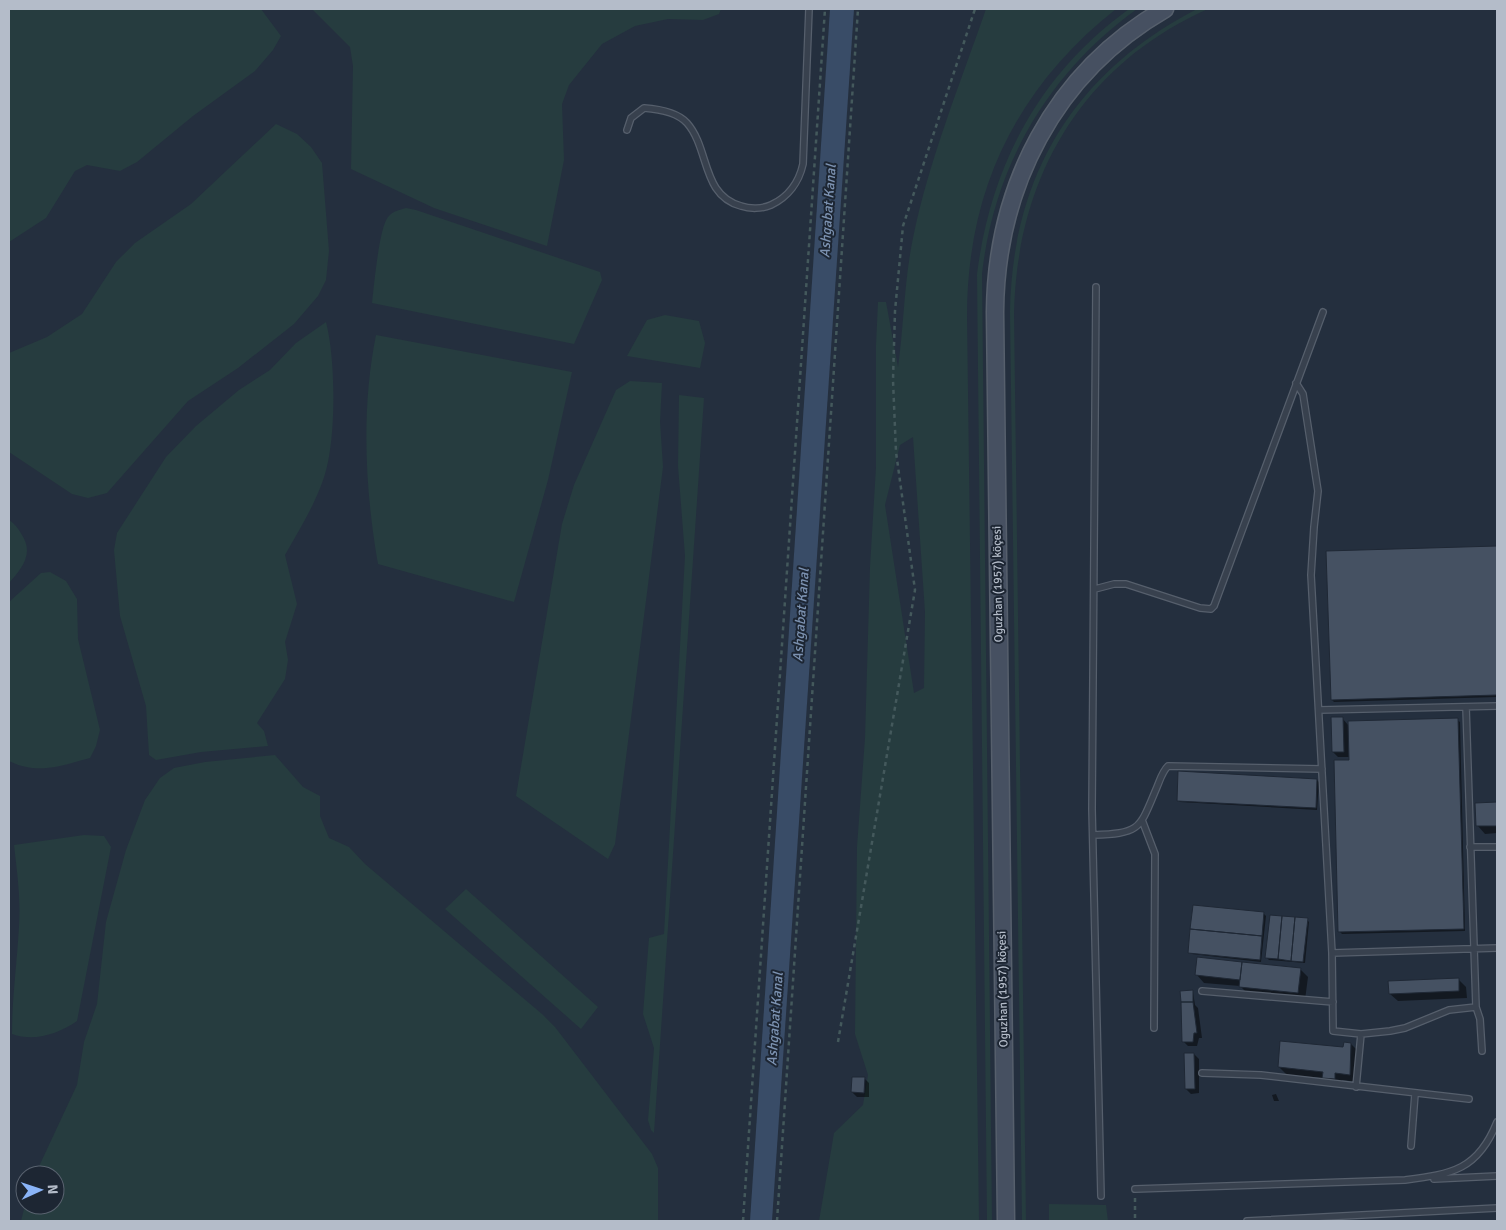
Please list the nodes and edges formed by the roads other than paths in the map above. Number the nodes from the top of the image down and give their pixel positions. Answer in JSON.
{"nodes":[{"id":1,"x":809,"y":9,"type":"edge"},
{"id":2,"x":1165,"y":9,"type":"edge"},
{"id":3,"x":626,"y":130,"type":"dead end"},
{"id":4,"x":1096,"y":287,"type":"dead end"},
{"id":5,"x":1323,"y":312,"type":"dead end"},
{"id":6,"x":1296,"y":383,"type":"junction"},
{"id":7,"x":1094,"y":590,"type":"junction"},
{"id":8,"x":1497,"y":706,"type":"edge"},
{"id":9,"x":1466,"y":707,"type":"junction"},
{"id":10,"x":1319,"y":710,"type":"junction"},
{"id":11,"x":1322,"y":769,"type":"junction"},
{"id":12,"x":1142,"y":820,"type":"junction"},
{"id":13,"x":1093,"y":835,"type":"junction"},
{"id":14,"x":1470,"y":847,"type":"junction"},
{"id":15,"x":1497,"y":847,"type":"edge"},
{"id":16,"x":1497,"y":948,"type":"edge"},
{"id":17,"x":1474,"y":949,"type":"junction"},
{"id":18,"x":1332,"y":953,"type":"junction"},
{"id":19,"x":1202,"y":991,"type":"dead end"},
{"id":20,"x":1333,"y":1002,"type":"junction"},
{"id":21,"x":1476,"y":1007,"type":"junction"},
{"id":22,"x":1154,"y":1028,"type":"dead end"},
{"id":23,"x":1361,"y":1034,"type":"junction"},
{"id":24,"x":1482,"y":1051,"type":"dead end"},
{"id":25,"x":1202,"y":1073,"type":"dead end"},
{"id":26,"x":1356,"y":1087,"type":"junction"},
{"id":27,"x":1414,"y":1094,"type":"junction"},
{"id":28,"x":1469,"y":1099,"type":"dead end"},
{"id":29,"x":1497,"y":1122,"type":"edge"},
{"id":30,"x":1411,"y":1146,"type":"dead end"},
{"id":31,"x":1497,"y":1176,"type":"edge"},
{"id":32,"x":1405,"y":1180,"type":"junction"},
{"id":33,"x":1135,"y":1189,"type":"road end"},
{"id":34,"x":1101,"y":1196,"type":"dead end"},
{"id":35,"x":1497,"y":1208,"type":"edge"},
{"id":36,"x":1006,"y":1221,"type":"edge"},
{"id":37,"x":1247,"y":1221,"type":"edge"}],
"edges":[{"from":1,"to":3,"type":"lane"},
{"from":2,"to":36,"type":"main road","name":"Oguzhan (1957) köçesi"},
{"from":4,"to":7,"type":"lane"},
{"from":5,"to":6,"type":"lane"},
{"from":6,"to":7,"type":"lane"},
{"from":6,"to":10,"type":"lane"},
{"from":7,"to":13,"type":"lane"},
{"from":8,"to":9,"type":"lane"},
{"from":9,"to":10,"type":"lane"},
{"from":9,"to":14,"type":"lane"},
{"from":10,"to":11,"type":"lane"},
{"from":11,"to":12,"type":"lane"},
{"from":11,"to":18,"type":"lane"},
{"from":12,"to":13,"type":"lane"},
{"from":12,"to":22,"type":"lane"},
{"from":13,"to":34,"type":"lane"},
{"from":14,"to":15,"type":"lane"},
{"from":14,"to":17,"type":"lane"},
{"from":16,"to":17,"type":"lane"},
{"from":17,"to":18,"type":"lane"},
{"from":17,"to":21,"type":"lane"},
{"from":18,"to":20,"type":"lane"},
{"from":19,"to":20,"type":"lane"},
{"from":20,"to":23,"type":"lane"},
{"from":21,"to":23,"type":"lane"},
{"from":21,"to":24,"type":"lane"},
{"from":23,"to":26,"type":"lane"},
{"from":25,"to":26,"type":"lane"},
{"from":26,"to":27,"type":"lane"},
{"from":27,"to":28,"type":"lane"},
{"from":27,"to":30,"type":"lane"},
{"from":29,"to":32,"type":"lane"},
{"from":31,"to":32,"type":"lane"},
{"from":32,"to":33,"type":"lane"},
{"from":35,"to":37,"type":"lane"}]}
